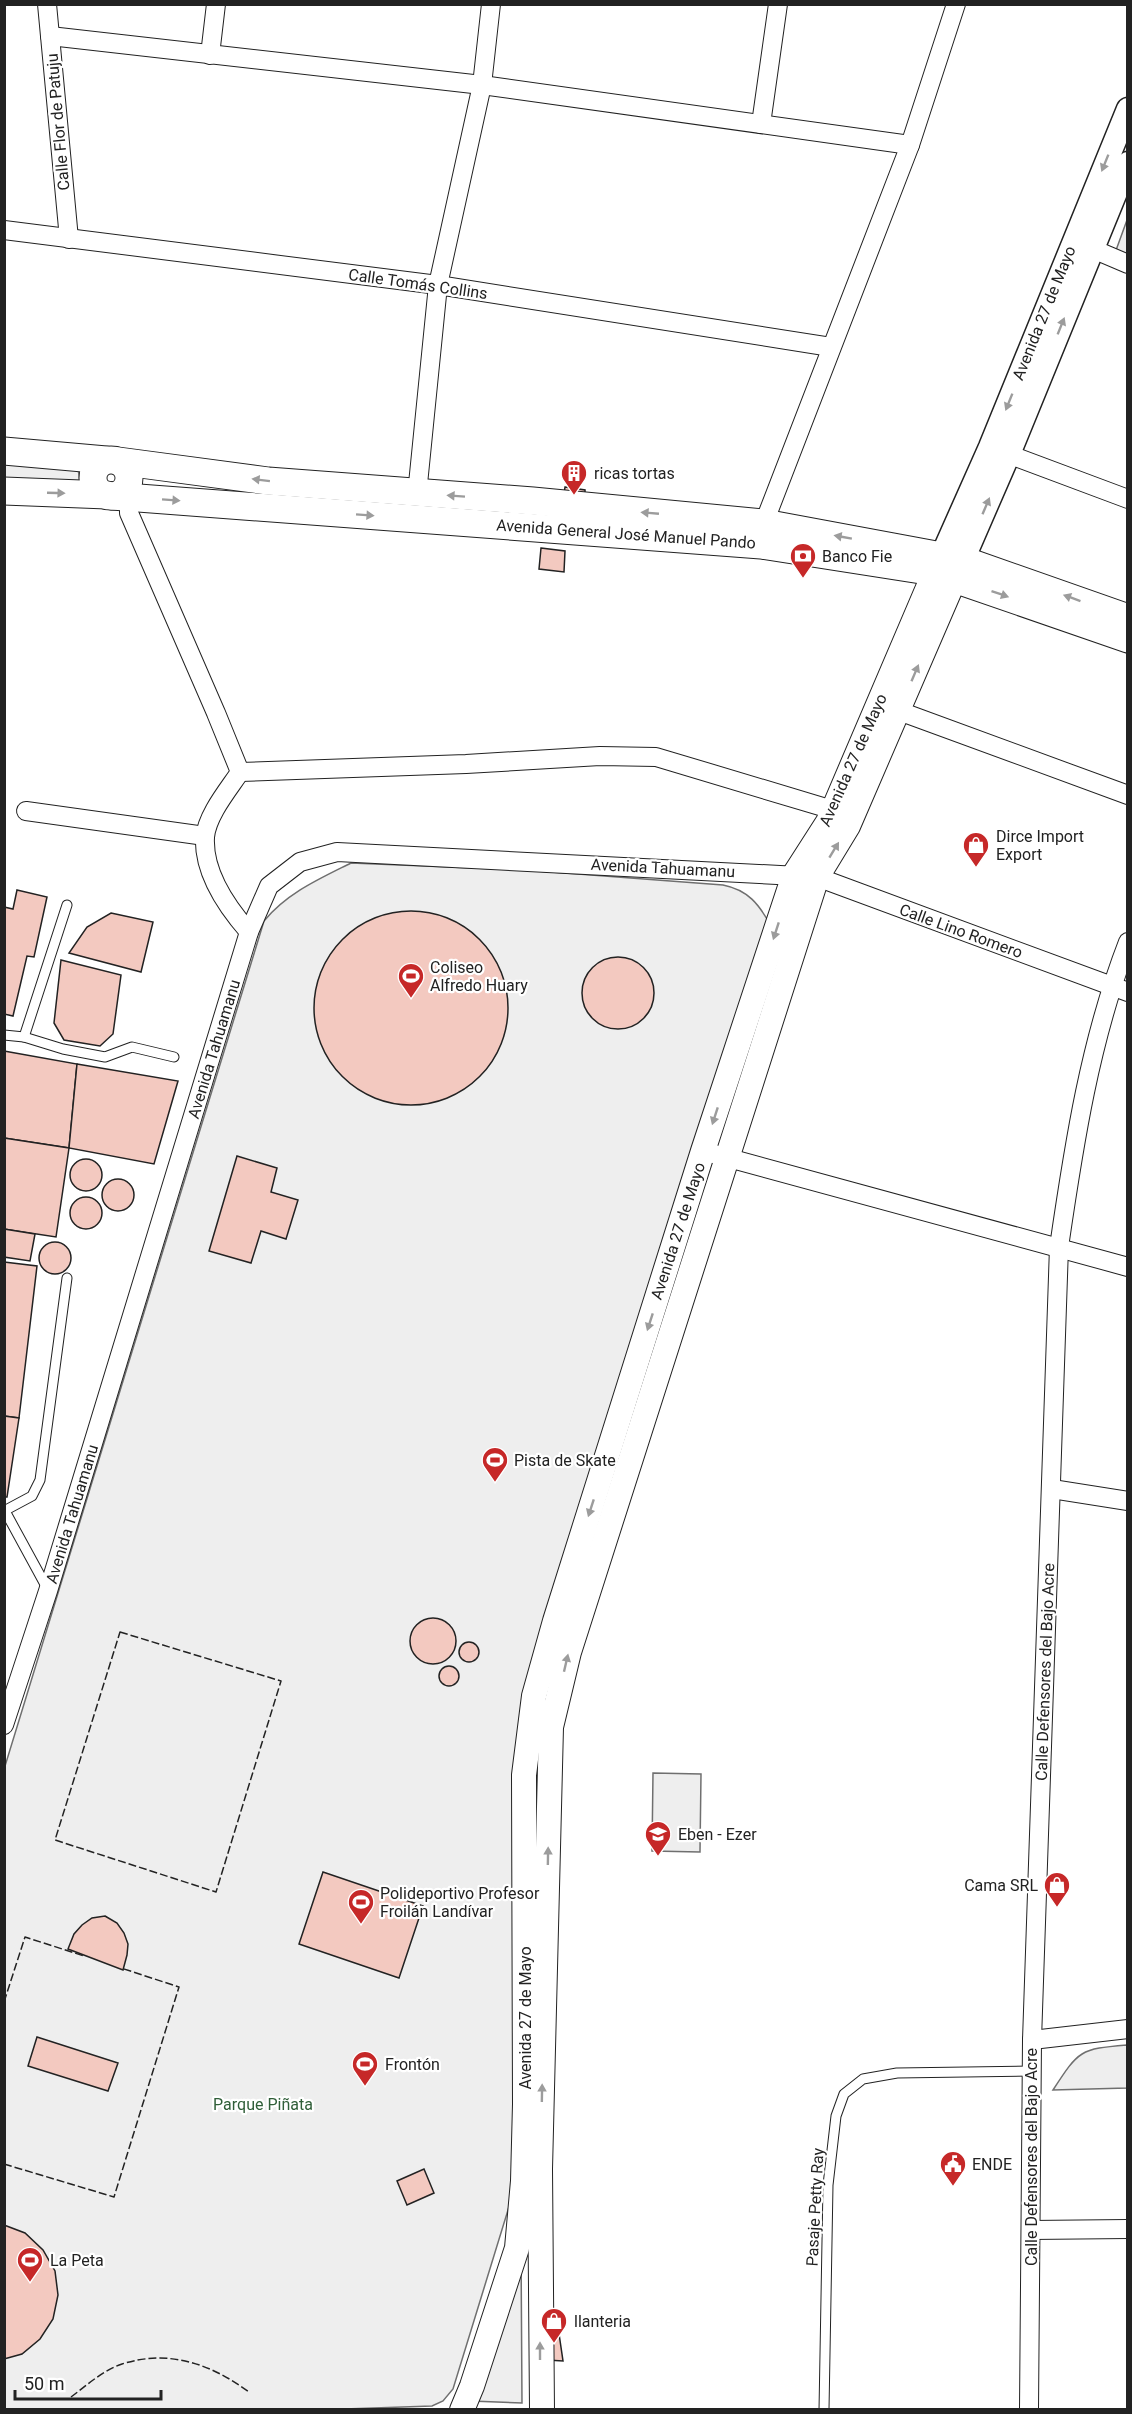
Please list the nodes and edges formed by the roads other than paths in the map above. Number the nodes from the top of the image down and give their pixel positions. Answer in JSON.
{"nodes":[{"id":1,"x":47,"y":4,"type":"edge"},
{"id":2,"x":216,"y":4,"type":"edge"},
{"id":3,"x":491,"y":4,"type":"edge"},
{"id":4,"x":778,"y":4,"type":"edge"},
{"id":5,"x":956,"y":4,"type":"edge"},
{"id":6,"x":50,"y":36,"type":"junction"},
{"id":7,"x":210,"y":56,"type":"junction"},
{"id":8,"x":482,"y":85,"type":"junction"},
{"id":9,"x":1128,"y":109,"type":"edge"},
{"id":10,"x":761,"y":124,"type":"junction"},
{"id":11,"x":910,"y":145,"type":"junction"},
{"id":12,"x":1128,"y":163,"type":"edge"},
{"id":13,"x":4,"y":230,"type":"edge"},
{"id":14,"x":69,"y":239,"type":"junction"},
{"id":15,"x":1083,"y":245,"type":"junction"},
{"id":16,"x":1128,"y":264,"type":"edge"},
{"id":17,"x":438,"y":285,"type":"junction"},
{"id":18,"x":831,"y":347,"type":"junction"},
{"id":19,"x":1000,"y":450,"type":"junction"},
{"id":20,"x":4,"y":451,"type":"edge"},
{"id":21,"x":112,"y":460,"type":"junction"},
{"id":22,"x":4,"y":491,"type":"edge"},
{"id":23,"x":417,"y":494,"type":"junction"},
{"id":24,"x":116,"y":496,"type":"junction"},
{"id":25,"x":1128,"y":499,"type":"edge"},
{"id":26,"x":764,"y":524,"type":"junction"},
{"id":27,"x":949,"y":566,"type":"junction"},
{"id":28,"x":1128,"y":618,"type":"edge"},
{"id":29,"x":1128,"y":639,"type":"edge"},
{"id":30,"x":899,"y":711,"type":"junction"},
{"id":31,"x":240,"y":771,"type":"junction"},
{"id":32,"x":1128,"y":795,"type":"edge"},
{"id":33,"x":833,"y":810,"type":"junction"},
{"id":34,"x":26,"y":811,"type":"dead end"},
{"id":35,"x":205,"y":836,"type":"junction"},
{"id":36,"x":806,"y":876,"type":"junction"},
{"id":37,"x":67,"y":905,"type":"dead end"},
{"id":38,"x":249,"y":932,"type":"junction"},
{"id":39,"x":1128,"y":942,"type":"edge"},
{"id":40,"x":1119,"y":989,"type":"edge"},
{"id":41,"x":4,"y":1035,"type":"edge"},
{"id":42,"x":24,"y":1037,"type":"junction"},
{"id":43,"x":174,"y":1057,"type":"dead end"},
{"id":44,"x":715,"y":1154,"type":"junction"},
{"id":45,"x":1059,"y":1247,"type":"junction"},
{"id":46,"x":1128,"y":1267,"type":"edge"},
{"id":47,"x":67,"y":1278,"type":"dead end"},
{"id":48,"x":1052,"y":1489,"type":"junction"},
{"id":49,"x":1128,"y":1501,"type":"edge"},
{"id":50,"x":5,"y":1511,"type":"edge"},
{"id":51,"x":48,"y":1591,"type":"junction"},
{"id":52,"x":4,"y":1725,"type":"edge"},
{"id":53,"x":1128,"y":2029,"type":"edge"},
{"id":54,"x":1032,"y":2040,"type":"junction"},
{"id":55,"x":1032,"y":2071,"type":"junction"},
{"id":56,"x":1128,"y":2229,"type":"edge"},
{"id":57,"x":1031,"y":2230,"type":"junction"},
{"id":58,"x":462,"y":2409,"type":"edge"},
{"id":59,"x":542,"y":2409,"type":"edge"},
{"id":60,"x":824,"y":2409,"type":"edge"},
{"id":61,"x":1029,"y":2409,"type":"edge"}],
"edges":[{"from":1,"to":6,"type":"street","name":"Calle Flor de Patuju"},
{"from":2,"to":7,"type":"street"},
{"from":3,"to":8,"type":"street"},
{"from":4,"to":10,"type":"street"},
{"from":5,"to":11,"type":"street"},
{"from":6,"to":7,"type":"street"},
{"from":6,"to":14,"type":"street","name":"Calle Flor de Patuju"},
{"from":7,"to":8,"type":"street"},
{"from":8,"to":10,"type":"street"},
{"from":8,"to":17,"type":"street"},
{"from":9,"to":15,"type":"street","name":"Avenida 27 de Mayo","one_way":true},
{"from":10,"to":11,"type":"street"},
{"from":11,"to":18,"type":"street"},
{"from":12,"to":15,"type":"street","name":"Avenida 27 de Mayo"},
{"from":13,"to":14,"type":"street","name":"Calle Tomás Collins"},
{"from":14,"to":17,"type":"street","name":"Calle Tomás Collins"},
{"from":15,"to":16,"type":"street"},
{"from":15,"to":19,"type":"street","name":"Avenida 27 de Mayo"},
{"from":17,"to":18,"type":"street","name":"Calle Tomás Collins"},
{"from":17,"to":23,"type":"street"},
{"from":18,"to":26,"type":"street"},
{"from":19,"to":25,"type":"street"},
{"from":19,"to":27,"type":"street","name":"Avenida 27 de Mayo"},
{"from":20,"to":21,"type":"main road","name":"Avenida General José Manuel Pando"},
{"from":23,"to":21,"type":"main road","name":"Avenida General José Manuel Pando","one_way":true},
{"from":21,"to":24,"type":"main road"},
{"from":22,"to":24,"type":"main road","name":"Avenida General José Manuel Pando","one_way":true},
{"from":26,"to":23,"type":"main road","name":"Avenida General José Manuel Pando","one_way":true},
{"from":24,"to":27,"type":"main road","name":"Avenida General José Manuel Pando","one_way":true},
{"from":24,"to":31,"type":"street"},
{"from":27,"to":26,"type":"main road","name":"Avenida General José Manuel Pando","one_way":true},
{"from":28,"to":27,"type":"main road","name":"Avenida General José Manuel Pando","one_way":true},
{"from":27,"to":29,"type":"main road","name":"Avenida General José Manuel Pando","one_way":true},
{"from":30,"to":27,"type":"main road","name":"Avenida 27 de Mayo","one_way":true},
{"from":27,"to":33,"type":"main road","name":"Avenida 27 de Mayo"},
{"from":30,"to":32,"type":"street"},
{"from":36,"to":30,"type":"main road","name":"Avenida 27 de Mayo","one_way":true},
{"from":31,"to":33,"type":"street"},
{"from":31,"to":35,"type":"street"},
{"from":33,"to":36,"type":"main road","name":"Avenida 27 de Mayo"},
{"from":34,"to":35,"type":"street"},
{"from":35,"to":38,"type":"street"},
{"from":36,"to":38,"type":"street","name":"Avenida Tahuamanu"},
{"from":36,"to":40,"type":"street","name":"Calle Lino Romero"},
{"from":36,"to":44,"type":"main road","name":"Avenida 27 de Mayo"},
{"from":37,"to":42,"type":"lane"},
{"from":38,"to":51,"type":"street","name":"Avenida Tahuamanu"},
{"from":39,"to":40,"type":"street","name":"Calle Defensores del Bajo Acre"},
{"from":40,"to":45,"type":"street","name":"Calle Defensores del Bajo Acre"},
{"from":41,"to":42,"type":"lane"},
{"from":42,"to":43,"type":"lane"},
{"from":44,"to":45,"type":"street"},
{"from":44,"to":58,"type":"main road","name":"Avenida 27 de Mayo","one_way":true},
{"from":59,"to":44,"type":"main road","name":"Avenida 27 de Mayo","one_way":true},
{"from":45,"to":46,"type":"street"},
{"from":45,"to":48,"type":"street","name":"Calle Defensores del Bajo Acre"},
{"from":47,"to":50,"type":"lane"},
{"from":48,"to":49,"type":"street"},
{"from":48,"to":54,"type":"street","name":"Calle Defensores del Bajo Acre"},
{"from":50,"to":51,"type":"lane"},
{"from":51,"to":52,"type":"street","name":"Avenida Tahuamanu"},
{"from":53,"to":54,"type":"street"},
{"from":54,"to":55,"type":"street","name":"Calle Defensores del Bajo Acre"},
{"from":55,"to":57,"type":"street","name":"Calle Defensores del Bajo Acre"},
{"from":55,"to":60,"type":"lane","name":"Pasaje Petty Ray"},
{"from":56,"to":57,"type":"street"},
{"from":57,"to":61,"type":"street","name":"Calle Defensores del Bajo Acre"}]}
